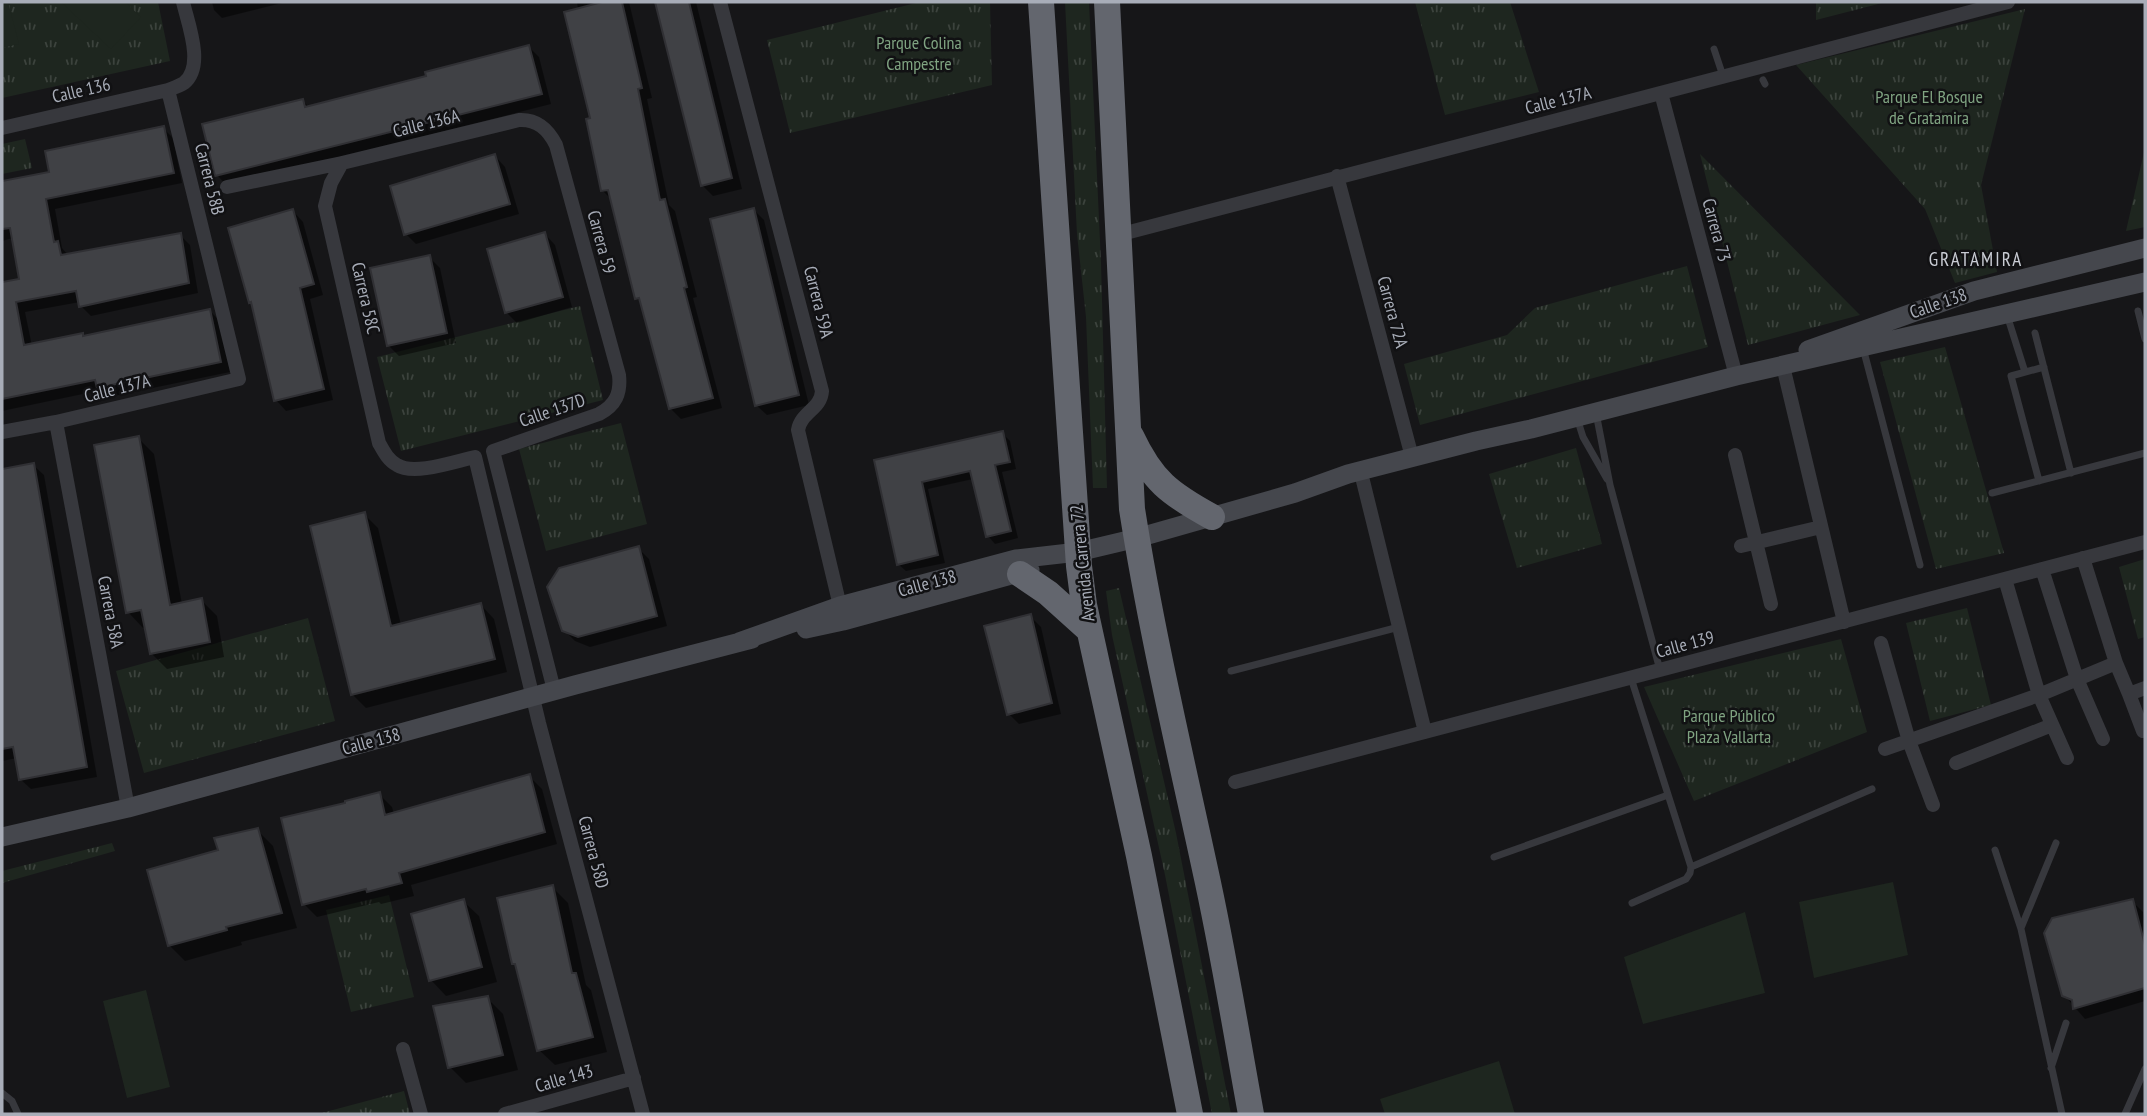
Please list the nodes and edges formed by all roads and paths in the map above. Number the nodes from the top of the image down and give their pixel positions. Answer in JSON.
{"nodes":[{"id":1,"x":183,"y":2,"type":"edge"},
{"id":2,"x":720,"y":2,"type":"edge"},
{"id":3,"x":1041,"y":2,"type":"edge"},
{"id":4,"x":1107,"y":2,"type":"edge"},
{"id":5,"x":2008,"y":2,"type":"edge"},
{"id":6,"x":1714,"y":49,"type":"dead end"},
{"id":7,"x":1723,"y":76,"type":"junction"},
{"id":8,"x":168,"y":90,"type":"junction"},
{"id":9,"x":1661,"y":93,"type":"junction"},
{"id":10,"x":519,"y":120,"type":"joint"},
{"id":11,"x":2,"y":128,"type":"edge"},
{"id":12,"x":342,"y":163,"type":"junction"},
{"id":13,"x":1337,"y":176,"type":"junction"},
{"id":14,"x":227,"y":187,"type":"dead end"},
{"id":15,"x":1118,"y":235,"type":"junction"},
{"id":16,"x":2145,"y":248,"type":"edge"},
{"id":17,"x":2084,"y":262,"type":"junction"},
{"id":18,"x":2145,"y":282,"type":"edge"},
{"id":19,"x":2092,"y":295,"type":"junction"},
{"id":20,"x":2138,"y":311,"type":"dead end"},
{"id":21,"x":2007,"y":314,"type":"junction"},
{"id":22,"x":2035,"y":333,"type":"dead end"},
{"id":23,"x":2145,"y":339,"type":"edge"},
{"id":24,"x":1862,"y":348,"type":"junction"},
{"id":25,"x":1783,"y":366,"type":"junction"},
{"id":26,"x":2044,"y":367,"type":"junction"},
{"id":27,"x":2025,"y":372,"type":"junction"},
{"id":28,"x":1737,"y":376,"type":"junction"},
{"id":29,"x":240,"y":377,"type":"joint"},
{"id":30,"x":618,"y":396,"type":"joint"},
{"id":31,"x":1586,"y":415,"type":"junction"},
{"id":32,"x":56,"y":422,"type":"junction"},
{"id":33,"x":1127,"y":427,"type":"junction"},
{"id":34,"x":1531,"y":429,"type":"junction"},
{"id":35,"x":2,"y":432,"type":"edge"},
{"id":36,"x":2145,"y":453,"type":"edge"},
{"id":37,"x":1735,"y":455,"type":"dead end"},
{"id":38,"x":475,"y":457,"type":"joint"},
{"id":39,"x":1412,"y":457,"type":"junction"},
{"id":40,"x":2071,"y":473,"type":"junction"},
{"id":41,"x":1363,"y":481,"type":"junction"},
{"id":42,"x":2039,"y":481,"type":"junction"},
{"id":43,"x":1610,"y":485,"type":"junction"},
{"id":44,"x":1295,"y":493,"type":"junction"},
{"id":45,"x":1992,"y":493,"type":"dead end"},
{"id":46,"x":1212,"y":517,"type":"junction"},
{"id":47,"x":1821,"y":527,"type":"junction"},
{"id":48,"x":1137,"y":538,"type":"junction"},
{"id":49,"x":2145,"y":542,"type":"edge"},
{"id":50,"x":1756,"y":543,"type":"junction"},
{"id":51,"x":1741,"y":547,"type":"dead end"},
{"id":52,"x":1078,"y":552,"type":"junction"},
{"id":53,"x":2083,"y":558,"type":"junction"},
{"id":54,"x":1920,"y":565,"type":"dead end"},
{"id":55,"x":2042,"y":569,"type":"junction"},
{"id":56,"x":1020,"y":574,"type":"junction"},
{"id":57,"x":2005,"y":579,"type":"junction"},
{"id":58,"x":530,"y":594,"type":"junction"},
{"id":59,"x":510,"y":599,"type":"junction"},
{"id":60,"x":1771,"y":604,"type":"dead end"},
{"id":61,"x":840,"y":606,"type":"junction"},
{"id":62,"x":1844,"y":622,"type":"junction"},
{"id":63,"x":1399,"y":627,"type":"junction"},
{"id":64,"x":1088,"y":629,"type":"junction"},
{"id":65,"x":739,"y":642,"type":"junction"},
{"id":66,"x":1881,"y":643,"type":"dead end"},
{"id":67,"x":2116,"y":663,"type":"junction"},
{"id":68,"x":1231,"y":671,"type":"dead end"},
{"id":69,"x":1660,"y":671,"type":"junction"},
{"id":70,"x":1631,"y":678,"type":"junction"},
{"id":71,"x":2077,"y":679,"type":"junction"},
{"id":72,"x":2145,"y":688,"type":"edge"},
{"id":73,"x":554,"y":690,"type":"junction"},
{"id":74,"x":2129,"y":694,"type":"junction"},
{"id":75,"x":2039,"y":695,"type":"junction"},
{"id":76,"x":534,"y":696,"type":"junction"},
{"id":77,"x":2052,"y":725,"type":"junction"},
{"id":78,"x":1425,"y":732,"type":"junction"},
{"id":79,"x":2143,"y":732,"type":"dead end"},
{"id":80,"x":2104,"y":739,"type":"dead end"},
{"id":81,"x":1909,"y":741,"type":"junction"},
{"id":82,"x":1885,"y":749,"type":"dead end"},
{"id":83,"x":2067,"y":758,"type":"dead end"},
{"id":84,"x":1955,"y":762,"type":"dead end"},
{"id":85,"x":1235,"y":782,"type":"dead end"},
{"id":86,"x":1872,"y":789,"type":"dead end"},
{"id":87,"x":1668,"y":795,"type":"junction"},
{"id":88,"x":1933,"y":805,"type":"dead end"},
{"id":89,"x":128,"y":808,"type":"junction"},
{"id":90,"x":2,"y":837,"type":"edge"},
{"id":91,"x":2056,"y":843,"type":"dead end"},
{"id":92,"x":1995,"y":850,"type":"dead end"},
{"id":93,"x":1494,"y":857,"type":"dead end"},
{"id":94,"x":1691,"y":867,"type":"junction"},
{"id":95,"x":1632,"y":903,"type":"dead end"},
{"id":96,"x":2021,"y":929,"type":"junction"},
{"id":97,"x":2066,"y":1023,"type":"dead end"},
{"id":98,"x":403,"y":1049,"type":"dead end"},
{"id":99,"x":2050,"y":1069,"type":"junction"},
{"id":100,"x":2144,"y":1073,"type":"edge"},
{"id":101,"x":634,"y":1078,"type":"junction"},
{"id":102,"x":2,"y":1093,"type":"edge"},
{"id":103,"x":18,"y":1114,"type":"edge"},
{"id":104,"x":421,"y":1114,"type":"edge"},
{"id":105,"x":505,"y":1114,"type":"edge"},
{"id":106,"x":643,"y":1114,"type":"edge"},
{"id":107,"x":1190,"y":1114,"type":"edge"},
{"id":108,"x":1251,"y":1114,"type":"edge"},
{"id":109,"x":2062,"y":1114,"type":"edge"},
{"id":110,"x":2125,"y":1114,"type":"edge"}],
"edges":[{"from":1,"to":8,"type":"street"},
{"from":2,"to":61,"type":"street","name":"Carrera 59A"},
{"from":3,"to":52,"type":"highway","name":"Avenida Carrera 72"},
{"from":4,"to":15,"type":"highway"},
{"from":5,"to":7,"type":"street","name":"Calle 137A"},
{"from":6,"to":7,"type":"lane"},
{"from":7,"to":9,"type":"street","name":"Calle 137A"},
{"from":8,"to":11,"type":"street","name":"Calle 136"},
{"from":8,"to":29,"type":"street","name":"Carrera 58B"},
{"from":9,"to":13,"type":"street","name":"Calle 137A"},
{"from":9,"to":28,"type":"street","name":"Carrera 73"},
{"from":10,"to":12,"type":"street","name":"Calle 136A"},
{"from":10,"to":30,"type":"street","name":"Carrera 59"},
{"from":12,"to":14,"type":"street","name":"Calle 136A"},
{"from":12,"to":38,"type":"street","name":"Carrera 58C"},
{"from":13,"to":15,"type":"street","name":"Calle 137A"},
{"from":13,"to":39,"type":"street","name":"Carrera 72A"},
{"from":15,"to":33,"type":"highway"},
{"from":16,"to":17,"type":"main road","name":"Calle 138"},
{"from":17,"to":19,"type":"main road"},
{"from":17,"to":28,"type":"main road","name":"Calle 138"},
{"from":18,"to":19,"type":"main road","name":"Calle 138"},
{"from":19,"to":21,"type":"main road","name":"Calle 138"},
{"from":20,"to":23,"type":"lane"},
{"from":21,"to":24,"type":"main road","name":"Calle 138"},
{"from":21,"to":27,"type":"lane"},
{"from":22,"to":26,"type":"lane"},
{"from":24,"to":25,"type":"main road","name":"Calle 138"},
{"from":24,"to":54,"type":"lane"},
{"from":25,"to":28,"type":"main road","name":"Calle 138"},
{"from":25,"to":47,"type":"street"},
{"from":26,"to":27,"type":"lane"},
{"from":26,"to":40,"type":"lane"},
{"from":27,"to":42,"type":"lane"},
{"from":28,"to":31,"type":"main road","name":"Calle 138"},
{"from":29,"to":32,"type":"street","name":"Calle 137A"},
{"from":30,"to":58,"type":"street","name":"Calle 137D"},
{"from":31,"to":34,"type":"main road","name":"Calle 138"},
{"from":31,"to":43,"type":"lane"},
{"from":31,"to":43,"type":"lane"},
{"from":32,"to":35,"type":"street","name":"Calle 137A"},
{"from":32,"to":89,"type":"street","name":"Carrera 58A"},
{"from":33,"to":46,"type":"highway"},
{"from":33,"to":48,"type":"highway"},
{"from":34,"to":39,"type":"main road","name":"Calle 138"},
{"from":34,"to":41,"type":"main road","name":"Calle 138"},
{"from":36,"to":40,"type":"lane"},
{"from":37,"to":50,"type":"street"},
{"from":38,"to":59,"type":"street","name":"Carrera 58D"},
{"from":39,"to":44,"type":"main road","name":"Calle 138"},
{"from":40,"to":42,"type":"lane"},
{"from":41,"to":44,"type":"main road","name":"Calle 138"},
{"from":41,"to":63,"type":"street"},
{"from":42,"to":45,"type":"lane"},
{"from":43,"to":69,"type":"lane"},
{"from":44,"to":46,"type":"main road","name":"Calle 138"},
{"from":46,"to":48,"type":"main road","name":"Calle 138"},
{"from":47,"to":50,"type":"street"},
{"from":47,"to":62,"type":"street"},
{"from":48,"to":52,"type":"main road","name":"Calle 138"},
{"from":48,"to":108,"type":"highway"},
{"from":49,"to":53,"type":"street","name":"Calle 139"},
{"from":50,"to":51,"type":"street"},
{"from":50,"to":60,"type":"street"},
{"from":52,"to":56,"type":"main road","name":"Calle 138"},
{"from":52,"to":61,"type":"main road","name":"Calle 138"},
{"from":52,"to":64,"type":"highway","name":"Avenida Carrera 72"},
{"from":53,"to":55,"type":"street","name":"Calle 139"},
{"from":53,"to":67,"type":"street"},
{"from":55,"to":57,"type":"street","name":"Calle 139"},
{"from":55,"to":71,"type":"street"},
{"from":56,"to":64,"type":"highway"},
{"from":56,"to":65,"type":"main road","name":"Calle 138"},
{"from":57,"to":62,"type":"street","name":"Calle 139"},
{"from":57,"to":75,"type":"street"},
{"from":58,"to":59,"type":"street"},
{"from":58,"to":73,"type":"street"},
{"from":59,"to":76,"type":"street","name":"Carrera 58D"},
{"from":61,"to":65,"type":"main road","name":"Calle 138"},
{"from":62,"to":69,"type":"street","name":"Calle 139"},
{"from":63,"to":68,"type":"lane"},
{"from":63,"to":78,"type":"street"},
{"from":64,"to":107,"type":"highway","name":"Avenida Carrera 72"},
{"from":65,"to":73,"type":"main road","name":"Calle 138"},
{"from":66,"to":81,"type":"street"},
{"from":67,"to":71,"type":"street"},
{"from":67,"to":74,"type":"street"},
{"from":69,"to":70,"type":"street","name":"Calle 139"},
{"from":70,"to":78,"type":"street","name":"Calle 139"},
{"from":70,"to":87,"type":"lane"},
{"from":71,"to":75,"type":"street"},
{"from":71,"to":80,"type":"street"},
{"from":72,"to":74,"type":"street"},
{"from":73,"to":76,"type":"main road","name":"Calle 138"},
{"from":74,"to":79,"type":"street"},
{"from":75,"to":77,"type":"street"},
{"from":75,"to":81,"type":"street"},
{"from":76,"to":89,"type":"main road","name":"Calle 138"},
{"from":76,"to":101,"type":"street","name":"Carrera 58D"},
{"from":77,"to":83,"type":"street"},
{"from":77,"to":84,"type":"street"},
{"from":78,"to":85,"type":"street","name":"Calle 139"},
{"from":81,"to":82,"type":"street"},
{"from":81,"to":88,"type":"street"},
{"from":86,"to":94,"type":"lane"},
{"from":87,"to":93,"type":"lane"},
{"from":87,"to":94,"type":"lane"},
{"from":89,"to":90,"type":"main road","name":"Calle 138"},
{"from":91,"to":96,"type":"lane"},
{"from":92,"to":96,"type":"lane"},
{"from":94,"to":95,"type":"lane"},
{"from":96,"to":99,"type":"lane"},
{"from":97,"to":99,"type":"lane"},
{"from":98,"to":104,"type":"street"},
{"from":99,"to":109,"type":"lane"},
{"from":100,"to":110,"type":"lane"},
{"from":101,"to":105,"type":"street","name":"Calle 143"},
{"from":101,"to":106,"type":"street","name":"Carrera 58D"},
{"from":102,"to":103,"type":"lane"}]}
